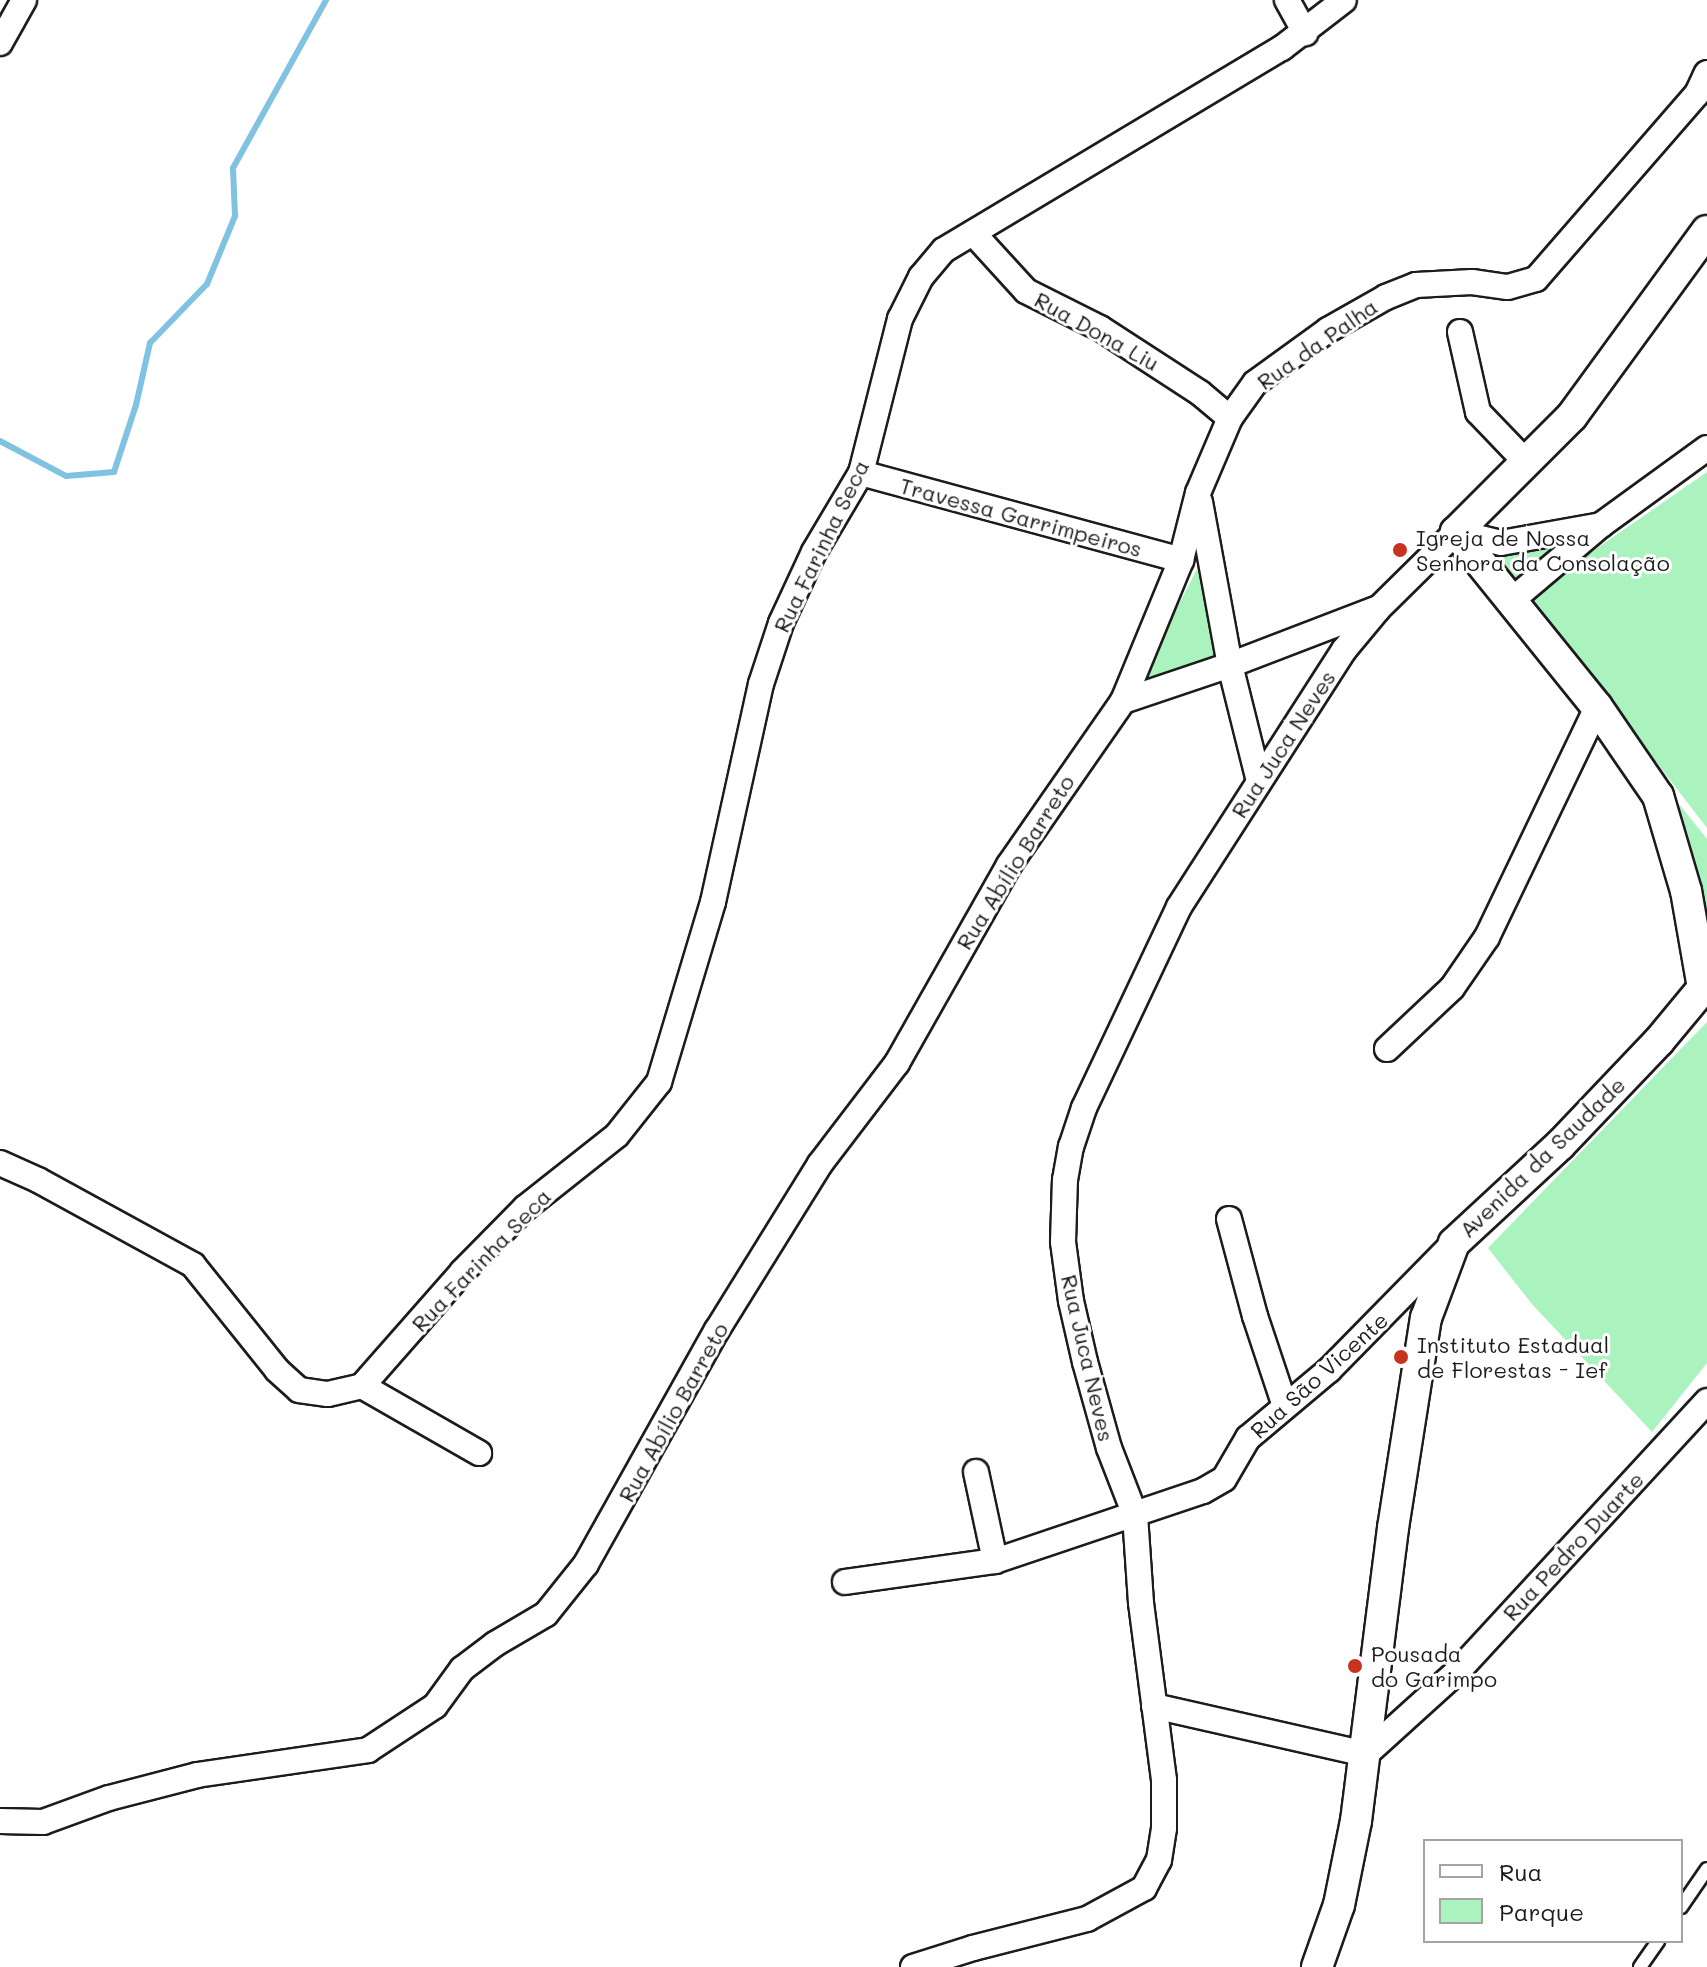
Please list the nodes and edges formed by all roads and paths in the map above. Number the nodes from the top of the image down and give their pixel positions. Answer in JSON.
{"nodes":[{"id":1,"x":24,"y":0,"type":"edge"},
{"id":2,"x":1287,"y":0,"type":"edge"},
{"id":3,"x":1344,"y":0,"type":"edge"},
{"id":4,"x":1305,"y":33,"type":"junction"},
{"id":5,"x":0,"y":43,"type":"edge"},
{"id":6,"x":1707,"y":73,"type":"edge"},
{"id":7,"x":1707,"y":231,"type":"edge"},
{"id":8,"x":974,"y":234,"type":"junction"},
{"id":9,"x":1460,"y":332,"type":"dead end"},
{"id":10,"x":1230,"y":418,"type":"junction"},
{"id":11,"x":1707,"y":448,"type":"edge"},
{"id":12,"x":1525,"y":461,"type":"junction"},
{"id":13,"x":861,"y":473,"type":"junction"},
{"id":14,"x":1198,"y":493,"type":"junction"},
{"id":15,"x":1601,"y":525,"type":"junction"},
{"id":16,"x":1456,"y":532,"type":"junction"},
{"id":17,"x":1181,"y":560,"type":"junction"},
{"id":18,"x":1511,"y":601,"type":"junction"},
{"id":19,"x":1378,"y":609,"type":"junction"},
{"id":20,"x":1230,"y":665,"type":"junction"},
{"id":21,"x":1123,"y":701,"type":"junction"},
{"id":22,"x":1597,"y":707,"type":"junction"},
{"id":23,"x":1259,"y":781,"type":"junction"},
{"id":24,"x":1705,"y":986,"type":"edge"},
{"id":25,"x":1387,"y":1049,"type":"dead end"},
{"id":26,"x":0,"y":1163,"type":"edge"},
{"id":27,"x":1229,"y":1219,"type":"dead end"},
{"id":28,"x":1454,"y":1243,"type":"junction"},
{"id":29,"x":362,"y":1386,"type":"junction"},
{"id":30,"x":1707,"y":1401,"type":"edge"},
{"id":31,"x":1285,"y":1406,"type":"junction"},
{"id":32,"x":479,"y":1453,"type":"dead end"},
{"id":33,"x":976,"y":1472,"type":"dead end"},
{"id":34,"x":1135,"y":1515,"type":"junction"},
{"id":35,"x":995,"y":1561,"type":"junction"},
{"id":36,"x":845,"y":1582,"type":"dead end"},
{"id":37,"x":1154,"y":1706,"type":"junction"},
{"id":38,"x":1366,"y":1754,"type":"junction"},
{"id":39,"x":0,"y":1821,"type":"edge"},
{"id":40,"x":1707,"y":1869,"type":"edge"},
{"id":41,"x":1683,"y":1904,"type":"edge"},
{"id":42,"x":1657,"y":1943,"type":"edge"},
{"id":43,"x":913,"y":1967,"type":"edge"},
{"id":44,"x":1317,"y":1967,"type":"edge"},
{"id":45,"x":1640,"y":1967,"type":"edge"}],
"edges":[{"from":1,"to":5,"type":"street"},
{"from":2,"to":4,"type":"street"},
{"from":3,"to":4,"type":"street","name":"Rua Farinha Seca"},
{"from":4,"to":8,"type":"street","name":"Rua Farinha Seca"},
{"from":6,"to":10,"type":"street","name":"Rua da Palha"},
{"from":7,"to":12,"type":"street"},
{"from":8,"to":10,"type":"street","name":"Rua Dona Liu"},
{"from":8,"to":13,"type":"street","name":"Rua Farinha Seca"},
{"from":9,"to":12,"type":"street"},
{"from":10,"to":14,"type":"street","name":"Rua da Palha"},
{"from":11,"to":15,"type":"street"},
{"from":12,"to":16,"type":"street"},
{"from":13,"to":17,"type":"street","name":"Travessa Garrimpeiros"},
{"from":13,"to":29,"type":"street","name":"Rua Farinha Seca"},
{"from":14,"to":17,"type":"street","name":"Rua da Palha"},
{"from":14,"to":20,"type":"street"},
{"from":15,"to":16,"type":"street"},
{"from":15,"to":18,"type":"street"},
{"from":16,"to":18,"type":"street"},
{"from":16,"to":19,"type":"street","name":"Rua Juca Neves"},
{"from":17,"to":21,"type":"street","name":"Rua Abílio Barreto"},
{"from":18,"to":22,"type":"street"},
{"from":19,"to":20,"type":"street"},
{"from":19,"to":23,"type":"street","name":"Rua Juca Neves"},
{"from":20,"to":21,"type":"street"},
{"from":20,"to":23,"type":"street"},
{"from":21,"to":39,"type":"street","name":"Rua Abílio Barreto"},
{"from":22,"to":24,"type":"street"},
{"from":22,"to":25,"type":"street"},
{"from":23,"to":34,"type":"street","name":"Rua Juca Neves"},
{"from":24,"to":28,"type":"street","name":"Avenida da Saudade"},
{"from":26,"to":29,"type":"street"},
{"from":27,"to":31,"type":"street"},
{"from":28,"to":31,"type":"street","name":"Rua São Vicente"},
{"from":28,"to":38,"type":"street","name":"Avenida da Saudade"},
{"from":29,"to":32,"type":"street"},
{"from":30,"to":38,"type":"street","name":"Rua Pedro Duarte"},
{"from":31,"to":34,"type":"street","name":"Rua São Vicente"},
{"from":33,"to":35,"type":"street"},
{"from":34,"to":35,"type":"street","name":"Rua São Vicente"},
{"from":34,"to":37,"type":"street","name":"Rua Juca Neves"},
{"from":35,"to":36,"type":"street","name":"Rua São Vicente"},
{"from":37,"to":38,"type":"street"},
{"from":37,"to":43,"type":"street","name":"Rua Juca Neves"},
{"from":38,"to":44,"type":"street","name":"Avenida da Saudade"},
{"from":40,"to":41,"type":"lane"},
{"from":42,"to":45,"type":"lane"}]}
